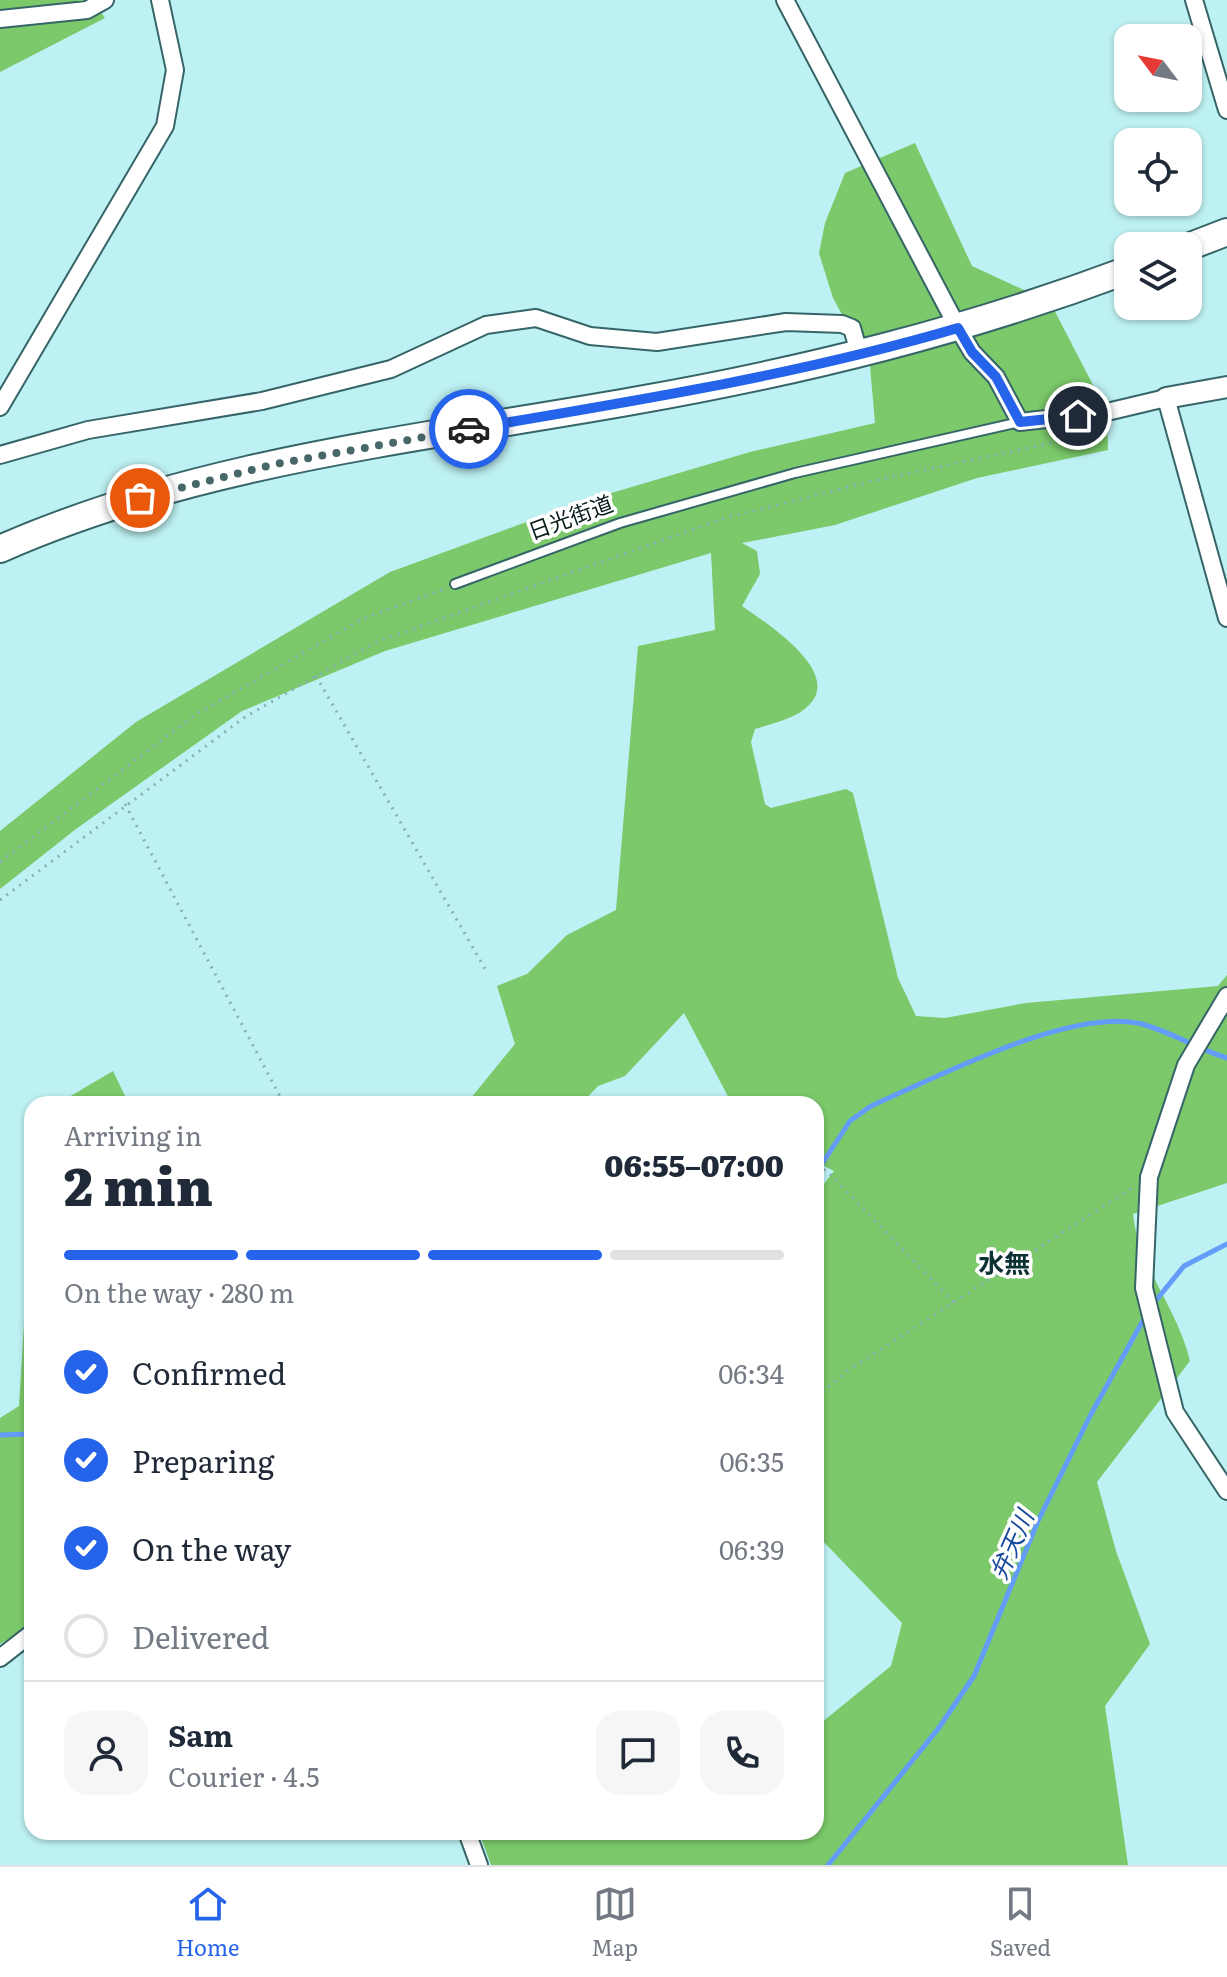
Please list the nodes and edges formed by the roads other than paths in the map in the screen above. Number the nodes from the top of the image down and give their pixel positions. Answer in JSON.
{"nodes":[{"id":1,"x":105,"y":0,"type":"edge"},
{"id":2,"x":160,"y":0,"type":"edge"},
{"id":3,"x":785,"y":0,"type":"edge"},
{"id":4,"x":1194,"y":0,"type":"edge"},
{"id":5,"x":0,"y":19,"type":"edge"},
{"id":6,"x":1227,"y":110,"type":"edge"},
{"id":7,"x":1227,"y":232,"type":"edge"},
{"id":8,"x":1202,"y":242,"type":"edge"},
{"id":9,"x":1114,"y":275,"type":"edge"},
{"id":10,"x":958,"y":328,"type":"junction"},
{"id":11,"x":860,"y":356,"type":"junction"},
{"id":12,"x":1227,"y":387,"type":"edge"},
{"id":13,"x":1166,"y":398,"type":"junction"},
{"id":14,"x":0,"y":407,"type":"edge"},
{"id":15,"x":1020,"y":422,"type":"junction"},
{"id":16,"x":0,"y":455,"type":"edge"},
{"id":17,"x":0,"y":549,"type":"edge"},
{"id":18,"x":1221,"y":577,"type":"edge"},
{"id":19,"x":455,"y":584,"type":"road end"},
{"id":20,"x":1227,"y":618,"type":"edge"},
{"id":21,"x":1227,"y":996,"type":"edge"},
{"id":22,"x":1227,"y":1491,"type":"edge"},
{"id":23,"x":24,"y":1639,"type":"edge"},
{"id":24,"x":0,"y":1658,"type":"edge"},
{"id":25,"x":470,"y":1840,"type":"edge"},
{"id":26,"x":479,"y":1865,"type":"edge"}],
"edges":[{"from":1,"to":5,"type":"street"},
{"from":2,"to":14,"type":"street"},
{"from":3,"to":10,"type":"street"},
{"from":4,"to":6,"type":"street"},
{"from":7,"to":8,"type":"highway"},
{"from":9,"to":10,"type":"highway"},
{"from":10,"to":11,"type":"highway"},
{"from":10,"to":15,"type":"street"},
{"from":11,"to":16,"type":"street"},
{"from":11,"to":17,"type":"highway"},
{"from":12,"to":13,"type":"street","name":"日光街道"},
{"from":13,"to":15,"type":"street","name":"日光街道"},
{"from":13,"to":18,"type":"street"},
{"from":15,"to":19,"type":"lane","name":"日光街道"},
{"from":18,"to":20,"type":"street"},
{"from":21,"to":22,"type":"street"},
{"from":23,"to":24,"type":"street"},
{"from":25,"to":26,"type":"street"}]}
